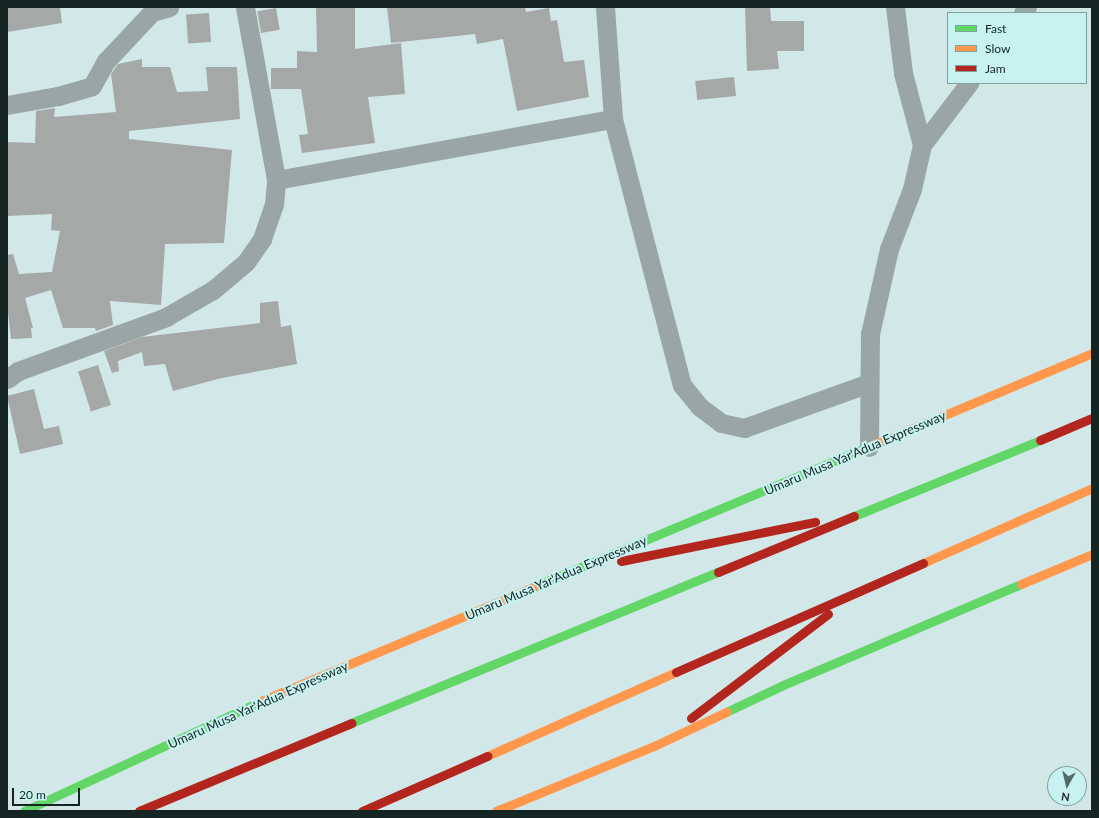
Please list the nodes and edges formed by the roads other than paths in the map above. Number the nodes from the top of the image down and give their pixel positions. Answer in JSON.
{"nodes":[{"id":1,"x":169,"y":7,"type":"edge"},
{"id":2,"x":245,"y":7,"type":"edge"},
{"id":3,"x":604,"y":7,"type":"edge"},
{"id":4,"x":895,"y":7,"type":"edge"},
{"id":5,"x":968,"y":84,"type":"edge"},
{"id":6,"x":7,"y":105,"type":"edge"},
{"id":7,"x":613,"y":119,"type":"junction"},
{"id":8,"x":922,"y":144,"type":"junction"},
{"id":9,"x":276,"y":180,"type":"junction"},
{"id":10,"x":1092,"y":354,"type":"edge"},
{"id":11,"x":7,"y":379,"type":"edge"},
{"id":12,"x":870,"y":382,"type":"junction"},
{"id":13,"x":1092,"y":418,"type":"edge"},
{"id":14,"x":870,"y":447,"type":"junction"},
{"id":15,"x":1092,"y":488,"type":"edge"},
{"id":16,"x":865,"y":512,"type":"junction"},
{"id":17,"x":1092,"y":554,"type":"edge"},
{"id":18,"x":573,"y":571,"type":"junction"},
{"id":19,"x":858,"y":592,"type":"junction"},
{"id":20,"x":654,"y":746,"type":"junction"},
{"id":21,"x":24,"y":811,"type":"edge"},
{"id":22,"x":139,"y":811,"type":"edge"},
{"id":23,"x":362,"y":811,"type":"edge"},
{"id":24,"x":496,"y":811,"type":"edge"}],
"edges":[{"from":1,"to":6,"type":"street"},
{"from":2,"to":9,"type":"street"},
{"from":3,"to":7,"type":"street"},
{"from":4,"to":8,"type":"street"},
{"from":5,"to":8,"type":"street"},
{"from":7,"to":9,"type":"street"},
{"from":7,"to":12,"type":"street"},
{"from":8,"to":12,"type":"street"},
{"from":9,"to":11,"type":"street"},
{"from":10,"to":14,"type":"highway","name":"Umaru Musa Yar'Adua Expressway"},
{"from":12,"to":14,"type":"street"},
{"from":13,"to":16,"type":"highway"},
{"from":14,"to":18,"type":"highway","name":"Umaru Musa Yar'Adua Expressway"},
{"from":15,"to":19,"type":"highway"},
{"from":16,"to":18,"type":"highway"},
{"from":16,"to":22,"type":"highway"},
{"from":17,"to":20,"type":"highway"},
{"from":18,"to":21,"type":"highway","name":"Umaru Musa Yar'Adua Expressway"},
{"from":19,"to":20,"type":"highway"},
{"from":19,"to":23,"type":"highway"},
{"from":20,"to":24,"type":"highway"}]}
